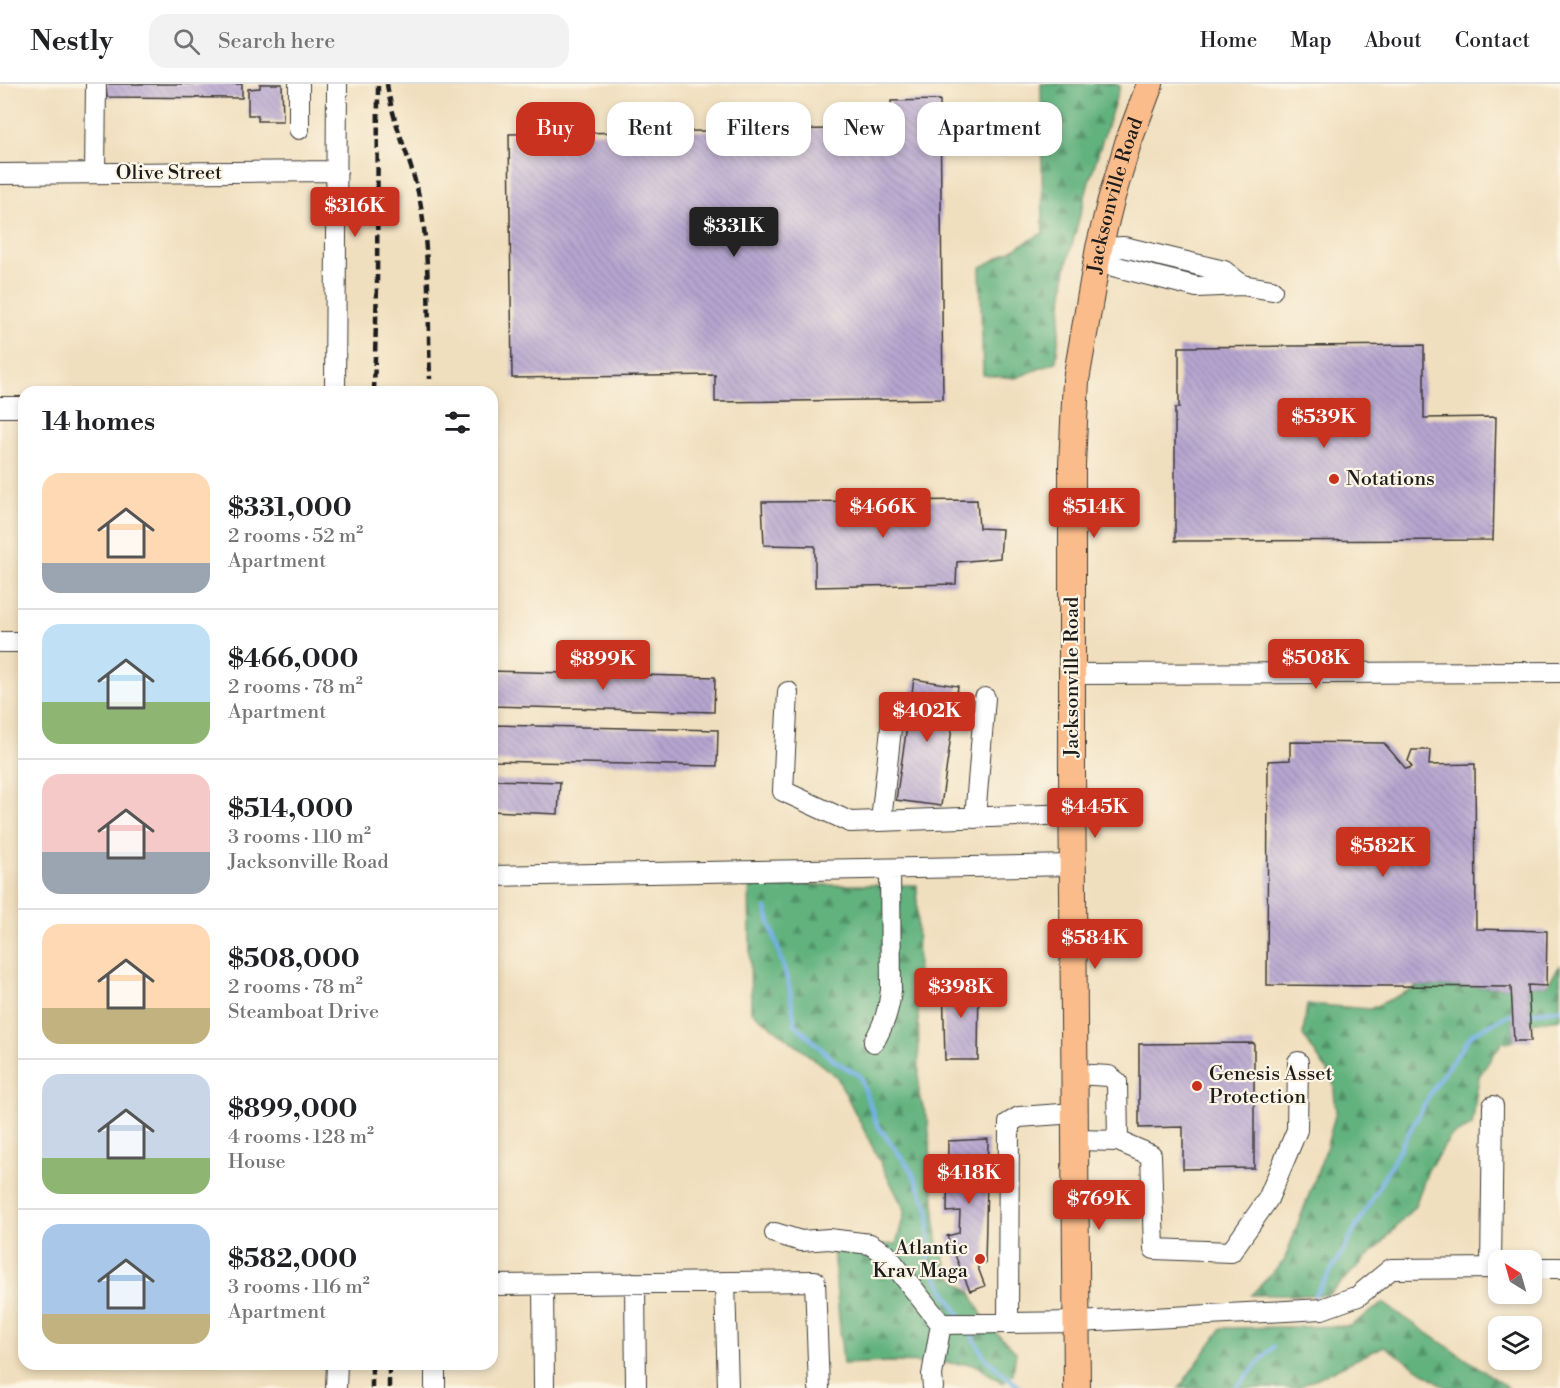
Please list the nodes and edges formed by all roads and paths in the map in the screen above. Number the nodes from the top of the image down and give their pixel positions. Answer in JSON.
{"nodes":[{"id":1,"x":96,"y":84,"type":"edge"},
{"id":2,"x":298,"y":84,"type":"edge"},
{"id":3,"x":337,"y":84,"type":"edge"},
{"id":4,"x":1150,"y":84,"type":"edge"},
{"id":5,"x":298,"y":129,"type":"dead end"},
{"id":6,"x":337,"y":171,"type":"junction"},
{"id":7,"x":95,"y":173,"type":"junction"},
{"id":8,"x":0,"y":174,"type":"edge"},
{"id":9,"x":1098,"y":255,"type":"junction"},
{"id":10,"x":1272,"y":290,"type":"dead end"},
{"id":11,"x":335,"y":386,"type":"edge"},
{"id":12,"x":0,"y":407,"type":"edge"},
{"id":13,"x":18,"y":407,"type":"edge"},
{"id":14,"x":0,"y":642,"type":"edge"},
{"id":15,"x":18,"y":642,"type":"edge"},
{"id":16,"x":1560,"y":672,"type":"edge"},
{"id":17,"x":1073,"y":674,"type":"junction"},
{"id":18,"x":788,"y":692,"type":"dead end"},
{"id":19,"x":985,"y":698,"type":"dead end"},
{"id":20,"x":892,"y":720,"type":"dead end"},
{"id":21,"x":1073,"y":814,"type":"junction"},
{"id":22,"x":975,"y":818,"type":"junction"},
{"id":23,"x":881,"y":821,"type":"junction"},
{"id":24,"x":1074,"y":865,"type":"junction"},
{"id":25,"x":890,"y":869,"type":"junction"},
{"id":26,"x":498,"y":876,"type":"edge"},
{"id":27,"x":874,"y":1042,"type":"dead end"},
{"id":28,"x":1298,"y":1062,"type":"dead end"},
{"id":29,"x":1075,"y":1074,"type":"junction"},
{"id":30,"x":1493,"y":1106,"type":"dead end"},
{"id":31,"x":1075,"y":1113,"type":"junction"},
{"id":32,"x":1076,"y":1140,"type":"junction"},
{"id":33,"x":1118,"y":1141,"type":"junction"},
{"id":34,"x":775,"y":1233,"type":"dead end"},
{"id":35,"x":1495,"y":1250,"type":"edge"},
{"id":36,"x":1488,"y":1268,"type":"edge"},
{"id":37,"x":1542,"y":1268,"type":"edge"},
{"id":38,"x":1560,"y":1268,"type":"edge"},
{"id":39,"x":725,"y":1282,"type":"junction"},
{"id":40,"x":634,"y":1283,"type":"junction"},
{"id":41,"x":543,"y":1284,"type":"junction"},
{"id":42,"x":498,"y":1285,"type":"edge"},
{"id":43,"x":1078,"y":1322,"type":"junction"},
{"id":44,"x":1008,"y":1323,"type":"junction"},
{"id":45,"x":941,"y":1324,"type":"junction"},
{"id":46,"x":336,"y":1370,"type":"edge"},
{"id":47,"x":435,"y":1370,"type":"edge"},
{"id":48,"x":336,"y":1388,"type":"edge"},
{"id":49,"x":435,"y":1388,"type":"edge"},
{"id":50,"x":544,"y":1388,"type":"edge"},
{"id":51,"x":636,"y":1388,"type":"edge"},
{"id":52,"x":728,"y":1388,"type":"edge"},
{"id":53,"x":819,"y":1388,"type":"edge"},
{"id":54,"x":933,"y":1388,"type":"edge"},
{"id":55,"x":1077,"y":1388,"type":"edge"}],
"edges":[{"from":1,"to":7,"type":"street"},
{"from":2,"to":5,"type":"street"},
{"from":3,"to":6,"type":"street"},
{"from":4,"to":9,"type":"main road","name":"Jacksonville Road"},
{"from":6,"to":7,"type":"street","name":"Olive Street"},
{"from":6,"to":11,"type":"street"},
{"from":7,"to":8,"type":"street","name":"Olive Street"},
{"from":9,"to":10,"type":"street"},
{"from":9,"to":17,"type":"main road","name":"Jacksonville Road"},
{"from":12,"to":13,"type":"street"},
{"from":14,"to":15,"type":"street"},
{"from":16,"to":17,"type":"street"},
{"from":17,"to":21,"type":"main road","name":"Jacksonville Road"},
{"from":18,"to":23,"type":"street"},
{"from":19,"to":22,"type":"street"},
{"from":20,"to":23,"type":"street"},
{"from":21,"to":22,"type":"street"},
{"from":21,"to":24,"type":"main road","name":"Jacksonville Road"},
{"from":22,"to":23,"type":"street"},
{"from":24,"to":25,"type":"street"},
{"from":24,"to":29,"type":"main road","name":"Jacksonville Road"},
{"from":25,"to":26,"type":"street"},
{"from":25,"to":27,"type":"street"},
{"from":28,"to":33,"type":"street"},
{"from":29,"to":31,"type":"main road","name":"Jacksonville Road"},
{"from":29,"to":33,"type":"street"},
{"from":30,"to":35,"type":"street"},
{"from":31,"to":32,"type":"main road","name":"Jacksonville Road"},
{"from":31,"to":44,"type":"street"},
{"from":32,"to":33,"type":"street"},
{"from":32,"to":43,"type":"main road","name":"Jacksonville Road"},
{"from":34,"to":45,"type":"street"},
{"from":36,"to":43,"type":"street"},
{"from":37,"to":38,"type":"street"},
{"from":39,"to":40,"type":"street"},
{"from":39,"to":52,"type":"street"},
{"from":39,"to":53,"type":"street"},
{"from":40,"to":41,"type":"street"},
{"from":40,"to":51,"type":"street"},
{"from":41,"to":42,"type":"street"},
{"from":41,"to":50,"type":"street"},
{"from":43,"to":44,"type":"street"},
{"from":43,"to":55,"type":"main road","name":"Jacksonville Road"},
{"from":44,"to":45,"type":"street"},
{"from":45,"to":54,"type":"street"},
{"from":46,"to":48,"type":"street"},
{"from":47,"to":49,"type":"street"}]}
